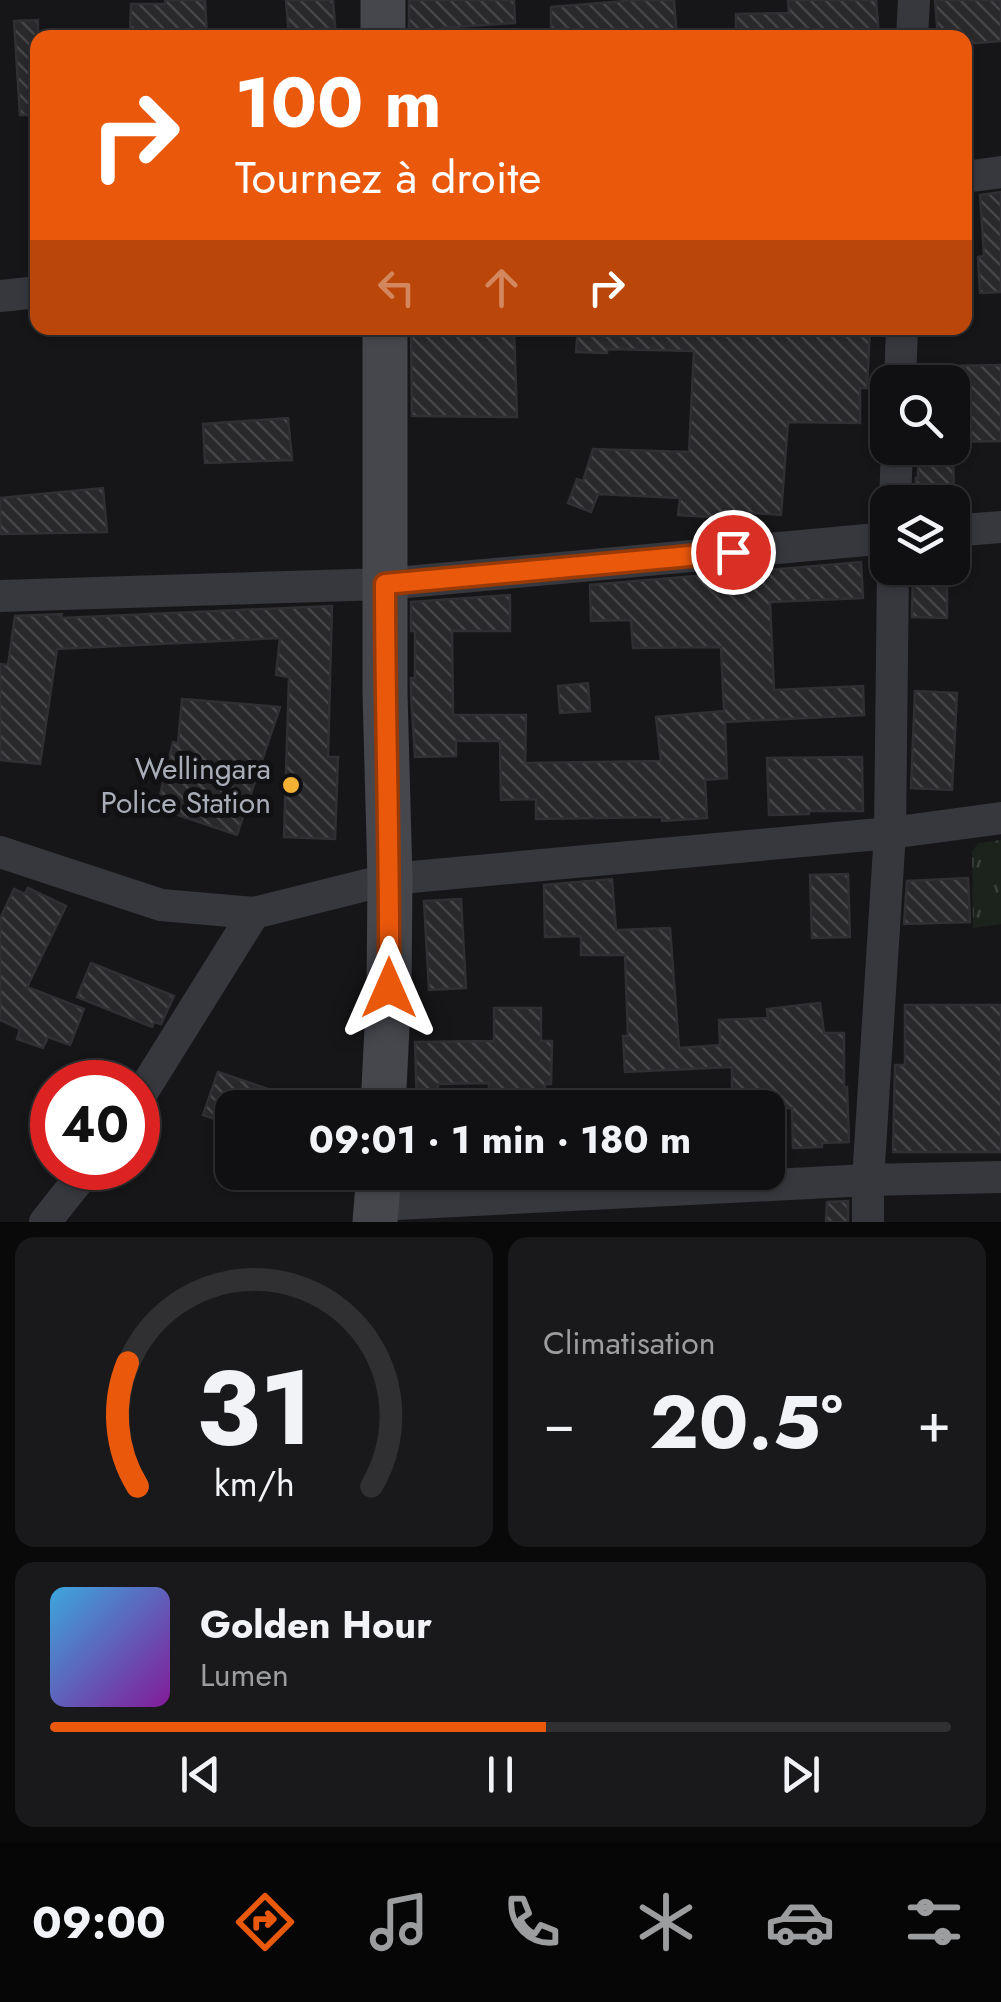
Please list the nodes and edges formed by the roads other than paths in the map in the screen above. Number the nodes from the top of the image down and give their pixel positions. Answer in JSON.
{"nodes":[{"id":1,"x":383,"y":0,"type":"edge"},
{"id":2,"x":914,"y":0,"type":"edge"},
{"id":3,"x":383,"y":30,"type":"edge"},
{"id":4,"x":912,"y":30,"type":"edge"},
{"id":5,"x":1001,"y":172,"type":"edge"},
{"id":6,"x":972,"y":176,"type":"edge"},
{"id":7,"x":30,"y":293,"type":"edge"},
{"id":8,"x":0,"y":296,"type":"edge"},
{"id":9,"x":385,"y":335,"type":"edge"},
{"id":10,"x":902,"y":335,"type":"edge"},
{"id":11,"x":901,"y":365,"type":"edge"},
{"id":12,"x":1001,"y":526,"type":"edge"},
{"id":13,"x":970,"y":529,"type":"edge"},
{"id":14,"x":870,"y":540,"type":"edge"},
{"id":15,"x":385,"y":584,"type":"junction"},
{"id":16,"x":894,"y":585,"type":"edge"},
{"id":17,"x":0,"y":596,"type":"edge"},
{"id":18,"x":1001,"y":818,"type":"edge"},
{"id":19,"x":890,"y":833,"type":"junction"},
{"id":20,"x":0,"y":852,"type":"edge"},
{"id":21,"x":390,"y":879,"type":"junction"},
{"id":22,"x":254,"y":914,"type":"junction"},
{"id":23,"x":160,"y":1064,"type":"edge"},
{"id":24,"x":383,"y":1090,"type":"edge"},
{"id":25,"x":1001,"y":1177,"type":"edge"},
{"id":26,"x":868,"y":1180,"type":"junction"},
{"id":27,"x":70,"y":1190,"type":"edge"},
{"id":28,"x":377,"y":1200,"type":"edge"},
{"id":29,"x":45,"y":1222,"type":"edge"},
{"id":30,"x":868,"y":1222,"type":"edge"}],
"edges":[{"from":1,"to":3,"type":"street"},
{"from":2,"to":4,"type":"street"},
{"from":5,"to":6,"type":"street"},
{"from":7,"to":8,"type":"street"},
{"from":9,"to":15,"type":"street"},
{"from":10,"to":11,"type":"street"},
{"from":12,"to":13,"type":"street"},
{"from":14,"to":15,"type":"street"},
{"from":15,"to":17,"type":"street"},
{"from":15,"to":21,"type":"street"},
{"from":16,"to":19,"type":"street"},
{"from":18,"to":19,"type":"street"},
{"from":19,"to":21,"type":"street"},
{"from":19,"to":26,"type":"street"},
{"from":20,"to":22,"type":"street"},
{"from":21,"to":22,"type":"street"},
{"from":21,"to":24,"type":"street"},
{"from":22,"to":23,"type":"street"},
{"from":25,"to":26,"type":"street"},
{"from":26,"to":28,"type":"street"},
{"from":26,"to":30,"type":"street"},
{"from":27,"to":29,"type":"street"}]}
